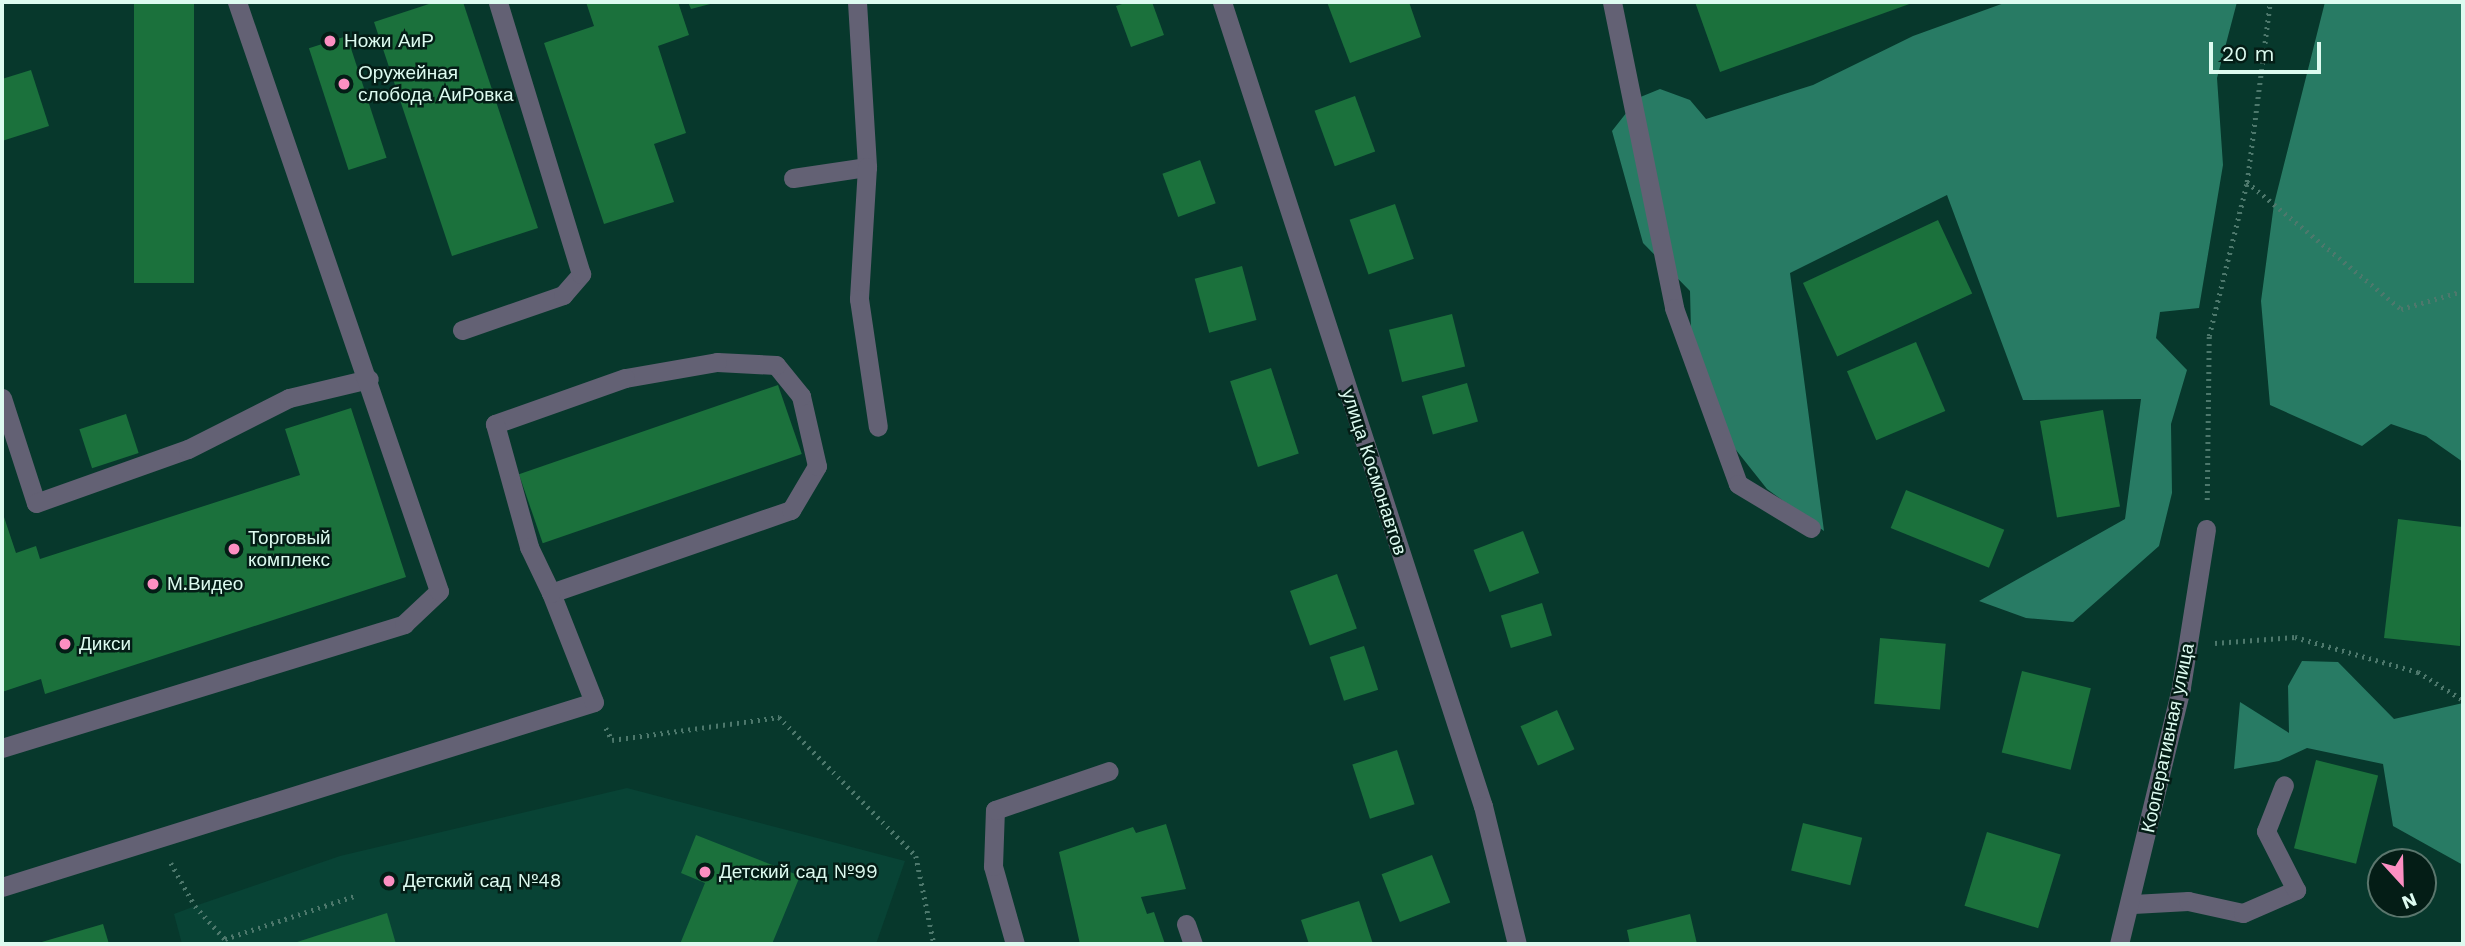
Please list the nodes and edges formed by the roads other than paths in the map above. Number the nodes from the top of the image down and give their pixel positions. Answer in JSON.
{"nodes":[{"id":1,"x":237,"y":2,"type":"edge"},
{"id":2,"x":498,"y":2,"type":"edge"},
{"id":3,"x":857,"y":2,"type":"edge"},
{"id":4,"x":1222,"y":2,"type":"edge"},
{"id":5,"x":1612,"y":2,"type":"edge"},
{"id":6,"x":867,"y":167,"type":"junction"},
{"id":7,"x":793,"y":178,"type":"dead end"},
{"id":8,"x":462,"y":330,"type":"dead end"},
{"id":9,"x":369,"y":379,"type":"junction"},
{"id":10,"x":2,"y":398,"type":"edge"},
{"id":11,"x":878,"y":427,"type":"dead end"},
{"id":12,"x":1811,"y":528,"type":"dead end"},
{"id":13,"x":2206,"y":529,"type":"road end"},
{"id":14,"x":551,"y":593,"type":"junction"},
{"id":15,"x":2,"y":748,"type":"edge"},
{"id":16,"x":1109,"y":771,"type":"dead end"},
{"id":17,"x":2284,"y":785,"type":"dead end"},
{"id":18,"x":2,"y":887,"type":"edge"},
{"id":19,"x":2133,"y":904,"type":"junction"},
{"id":20,"x":1186,"y":923,"type":"dead end"},
{"id":21,"x":1015,"y":944,"type":"edge"},
{"id":22,"x":1193,"y":944,"type":"edge"},
{"id":23,"x":1517,"y":944,"type":"edge"},
{"id":24,"x":2119,"y":944,"type":"edge"}],
"edges":[{"from":1,"to":9,"type":"street"},
{"from":2,"to":8,"type":"street"},
{"from":3,"to":6,"type":"street"},
{"from":4,"to":23,"type":"street","name":"улица Космонавтов"},
{"from":5,"to":12,"type":"street"},
{"from":6,"to":7,"type":"street"},
{"from":6,"to":11,"type":"street"},
{"from":9,"to":10,"type":"street"},
{"from":9,"to":15,"type":"street"},
{"from":13,"to":19,"type":"street","name":"Кооперативная улица"},
{"from":14,"to":14,"type":"street"},
{"from":14,"to":18,"type":"street"},
{"from":16,"to":21,"type":"street"},
{"from":17,"to":19,"type":"street"},
{"from":19,"to":24,"type":"street","name":"Кооперативная улица"},
{"from":20,"to":22,"type":"street"}]}
